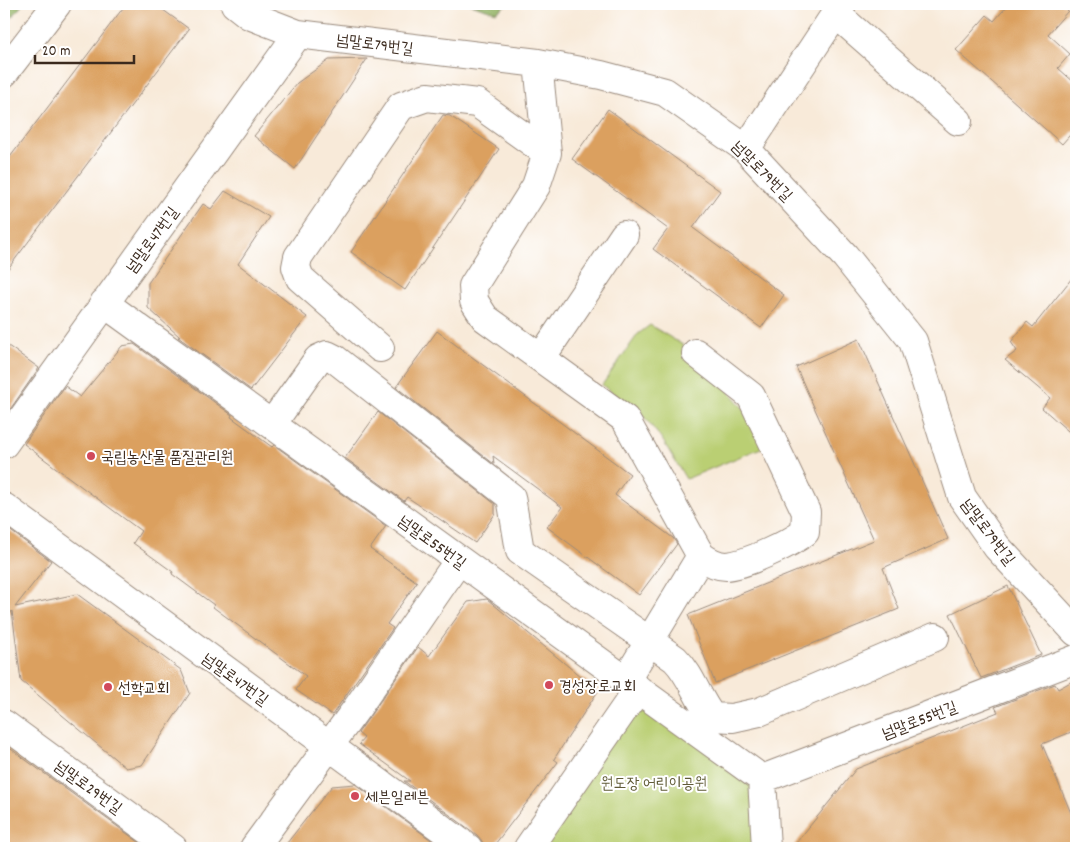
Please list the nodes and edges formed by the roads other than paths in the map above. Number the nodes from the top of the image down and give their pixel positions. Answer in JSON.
{"nodes":[{"id":1,"x":57,"y":4,"type":"edge"},
{"id":2,"x":235,"y":4,"type":"edge"},
{"id":3,"x":839,"y":8,"type":"edge"},
{"id":4,"x":298,"y":34,"type":"junction"},
{"id":5,"x":538,"y":63,"type":"junction"},
{"id":6,"x":4,"y":73,"type":"edge"},
{"id":7,"x":958,"y":121,"type":"dead end"},
{"id":8,"x":746,"y":149,"type":"junction"},
{"id":9,"x":547,"y":153,"type":"junction"},
{"id":10,"x":624,"y":235,"type":"dead end"},
{"id":11,"x":104,"y":303,"type":"junction"},
{"id":12,"x":380,"y":348,"type":"dead end"},
{"id":13,"x":696,"y":352,"type":"dead end"},
{"id":14,"x":541,"y":358,"type":"junction"},
{"id":15,"x":272,"y":424,"type":"junction"},
{"id":16,"x":4,"y":444,"type":"edge"},
{"id":17,"x":4,"y":507,"type":"edge"},
{"id":18,"x":700,"y":556,"type":"junction"},
{"id":19,"x":459,"y":560,"type":"junction"},
{"id":20,"x":1076,"y":632,"type":"edge"},
{"id":21,"x":934,"y":637,"type":"dead end"},
{"id":22,"x":650,"y":640,"type":"junction"},
{"id":23,"x":1076,"y":659,"type":"edge"},
{"id":24,"x":632,"y":685,"type":"junction"},
{"id":25,"x":4,"y":724,"type":"edge"},
{"id":26,"x":329,"y":746,"type":"junction"},
{"id":27,"x":762,"y":779,"type":"junction"},
{"id":28,"x":174,"y":848,"type":"edge"},
{"id":29,"x":254,"y":848,"type":"edge"},
{"id":30,"x":468,"y":848,"type":"edge"},
{"id":31,"x":528,"y":848,"type":"edge"},
{"id":32,"x":766,"y":848,"type":"edge"}],
"edges":[{"from":1,"to":6,"type":"lane"},
{"from":2,"to":4,"type":"lane","name":"넘말로79번길"},
{"from":3,"to":7,"type":"lane"},
{"from":3,"to":8,"type":"lane"},
{"from":4,"to":5,"type":"lane","name":"넘말로79번길"},
{"from":4,"to":11,"type":"lane","name":"넘말로47번길"},
{"from":5,"to":8,"type":"lane","name":"넘말로79번길"},
{"from":5,"to":9,"type":"lane"},
{"from":8,"to":20,"type":"lane","name":"넘말로79번길"},
{"from":9,"to":12,"type":"lane"},
{"from":9,"to":14,"type":"lane"},
{"from":10,"to":14,"type":"lane"},
{"from":11,"to":15,"type":"lane","name":"넘말로55번길"},
{"from":11,"to":16,"type":"lane","name":"넘말로47번길"},
{"from":13,"to":18,"type":"lane"},
{"from":14,"to":18,"type":"lane"},
{"from":15,"to":19,"type":"lane","name":"넘말로55번길"},
{"from":15,"to":22,"type":"lane"},
{"from":17,"to":26,"type":"lane","name":"넘말로47번길"},
{"from":18,"to":22,"type":"lane"},
{"from":19,"to":24,"type":"lane","name":"넘말로55번길"},
{"from":19,"to":26,"type":"lane"},
{"from":21,"to":22,"type":"lane"},
{"from":22,"to":24,"type":"lane"},
{"from":23,"to":27,"type":"lane","name":"넘말로55번길"},
{"from":24,"to":27,"type":"lane","name":"넘말로55번길"},
{"from":24,"to":31,"type":"lane"},
{"from":25,"to":28,"type":"lane","name":"넘말로29번길"},
{"from":26,"to":29,"type":"lane"},
{"from":26,"to":30,"type":"lane","name":"넘말로47번길"},
{"from":27,"to":32,"type":"lane"}]}
